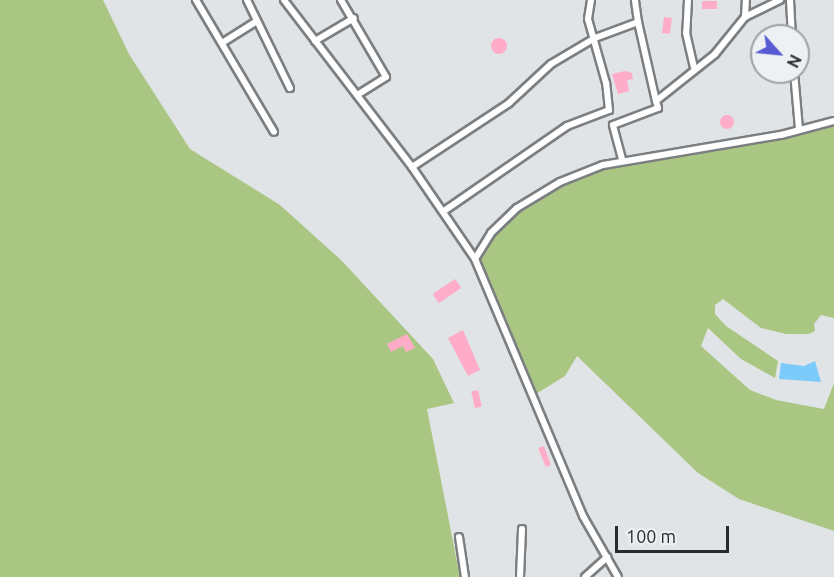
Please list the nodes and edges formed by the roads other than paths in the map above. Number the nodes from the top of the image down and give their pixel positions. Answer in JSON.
{"nodes":[{"id":1,"x":196,"y":0,"type":"edge"},
{"id":2,"x":248,"y":0,"type":"edge"},
{"id":3,"x":284,"y":0,"type":"edge"},
{"id":4,"x":341,"y":0,"type":"edge"},
{"id":5,"x":591,"y":0,"type":"edge"},
{"id":6,"x":635,"y":0,"type":"edge"},
{"id":7,"x":688,"y":0,"type":"edge"},
{"id":8,"x":746,"y":0,"type":"edge"},
{"id":9,"x":768,"y":0,"type":"edge"},
{"id":10,"x":780,"y":0,"type":"edge"},
{"id":11,"x":790,"y":0,"type":"edge"},
{"id":12,"x":764,"y":7,"type":"junction"},
{"id":13,"x":745,"y":17,"type":"junction"},
{"id":14,"x":354,"y":18,"type":"junction"},
{"id":15,"x":257,"y":21,"type":"junction"},
{"id":16,"x":638,"y":22,"type":"junction"},
{"id":17,"x":791,"y":24,"type":"edge"},
{"id":18,"x":595,"y":38,"type":"junction"},
{"id":19,"x":315,"y":41,"type":"junction"},
{"id":20,"x":222,"y":43,"type":"junction"},
{"id":21,"x":694,"y":68,"type":"junction"},
{"id":22,"x":795,"y":84,"type":"edge"},
{"id":23,"x":290,"y":88,"type":"dead end"},
{"id":24,"x":357,"y":95,"type":"junction"},
{"id":25,"x":656,"y":101,"type":"junction"},
{"id":26,"x":609,"y":110,"type":"junction"},
{"id":27,"x":833,"y":120,"type":"edge"},
{"id":28,"x":613,"y":125,"type":"junction"},
{"id":29,"x":800,"y":129,"type":"junction"},
{"id":30,"x":273,"y":132,"type":"dead end"},
{"id":31,"x":622,"y":159,"type":"junction"},
{"id":32,"x":412,"y":167,"type":"junction"},
{"id":33,"x":444,"y":211,"type":"junction"},
{"id":34,"x":475,"y":259,"type":"junction"},
{"id":35,"x":522,"y":529,"type":"dead end"},
{"id":36,"x":459,"y":537,"type":"dead end"},
{"id":37,"x":607,"y":557,"type":"junction"},
{"id":38,"x":465,"y":577,"type":"edge"},
{"id":39,"x":520,"y":577,"type":"edge"},
{"id":40,"x":585,"y":577,"type":"edge"},
{"id":41,"x":618,"y":577,"type":"edge"}],
"edges":[{"from":1,"to":20,"type":"street"},
{"from":2,"to":15,"type":"street"},
{"from":3,"to":19,"type":"street"},
{"from":4,"to":14,"type":"street"},
{"from":5,"to":18,"type":"street"},
{"from":6,"to":16,"type":"street"},
{"from":7,"to":21,"type":"street"},
{"from":8,"to":13,"type":"street"},
{"from":9,"to":12,"type":"street"},
{"from":10,"to":12,"type":"street"},
{"from":11,"to":17,"type":"street"},
{"from":12,"to":13,"type":"street"},
{"from":13,"to":21,"type":"street"},
{"from":14,"to":19,"type":"street"},
{"from":14,"to":24,"type":"street"},
{"from":15,"to":20,"type":"street"},
{"from":15,"to":23,"type":"street"},
{"from":16,"to":18,"type":"street"},
{"from":16,"to":25,"type":"street"},
{"from":18,"to":26,"type":"street"},
{"from":18,"to":32,"type":"street"},
{"from":19,"to":24,"type":"street"},
{"from":20,"to":30,"type":"street"},
{"from":21,"to":25,"type":"street"},
{"from":22,"to":29,"type":"street"},
{"from":24,"to":32,"type":"street"},
{"from":25,"to":28,"type":"street"},
{"from":26,"to":28,"type":"street"},
{"from":26,"to":33,"type":"street"},
{"from":27,"to":29,"type":"street"},
{"from":28,"to":31,"type":"street"},
{"from":29,"to":31,"type":"street"},
{"from":31,"to":34,"type":"street"},
{"from":32,"to":33,"type":"street"},
{"from":33,"to":34,"type":"street"},
{"from":34,"to":37,"type":"street"},
{"from":35,"to":39,"type":"street"},
{"from":36,"to":38,"type":"street"},
{"from":37,"to":40,"type":"street"},
{"from":37,"to":41,"type":"street"}]}
